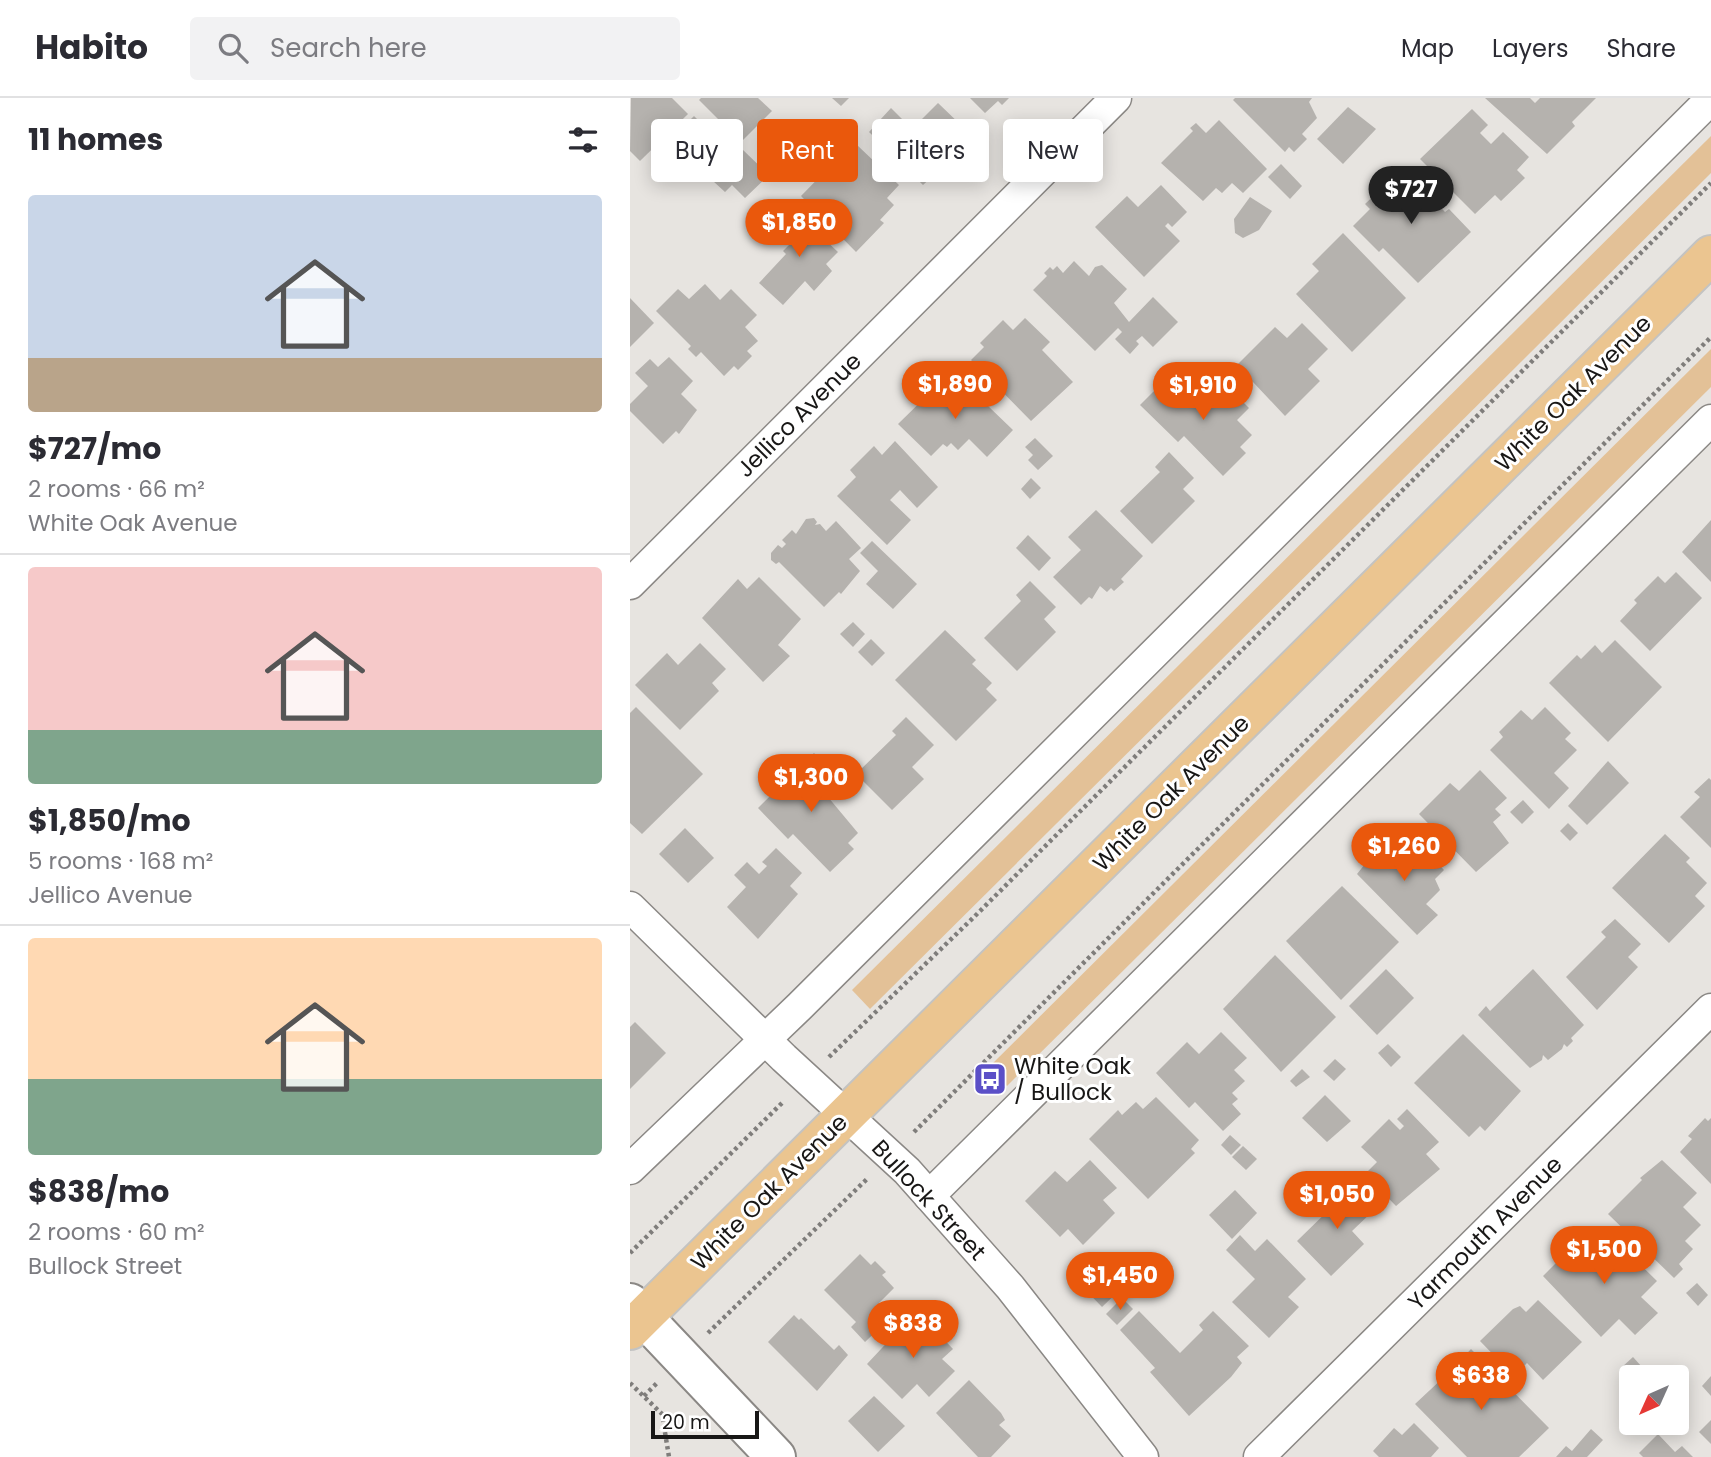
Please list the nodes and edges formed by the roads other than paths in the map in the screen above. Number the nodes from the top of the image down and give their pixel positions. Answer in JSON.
{"nodes":[{"id":1,"x":1116,"y":98,"type":"edge"},
{"id":2,"x":1711,"y":99,"type":"edge"},
{"id":3,"x":1711,"y":255,"type":"edge"},
{"id":4,"x":1711,"y":420,"type":"edge"},
{"id":5,"x":630,"y":584,"type":"edge"},
{"id":6,"x":630,"y":907,"type":"edge"},
{"id":7,"x":1711,"y":1009,"type":"edge"},
{"id":8,"x":764,"y":1040,"type":"junction"},
{"id":9,"x":847,"y":1115,"type":"junction"},
{"id":10,"x":630,"y":1169,"type":"edge"},
{"id":11,"x":929,"y":1196,"type":"junction"},
{"id":12,"x":635,"y":1316,"type":"edge"},
{"id":13,"x":776,"y":1457,"type":"edge"},
{"id":14,"x":1143,"y":1457,"type":"edge"},
{"id":15,"x":1259,"y":1457,"type":"edge"}],
"edges":[{"from":1,"to":5,"type":"street","name":"Jellico Avenue"},
{"from":2,"to":8,"type":"street"},
{"from":3,"to":9,"type":"main road","name":"White Oak Avenue"},
{"from":4,"to":11,"type":"street"},
{"from":6,"to":8,"type":"street","name":"Bullock Street"},
{"from":7,"to":15,"type":"street","name":"Yarmouth Avenue"},
{"from":8,"to":9,"type":"street","name":"Bullock Street"},
{"from":8,"to":10,"type":"street"},
{"from":9,"to":11,"type":"street","name":"Bullock Street"},
{"from":9,"to":12,"type":"main road","name":"White Oak Avenue"},
{"from":11,"to":14,"type":"street","name":"Bullock Street"},
{"from":12,"to":13,"type":"main road"}]}
